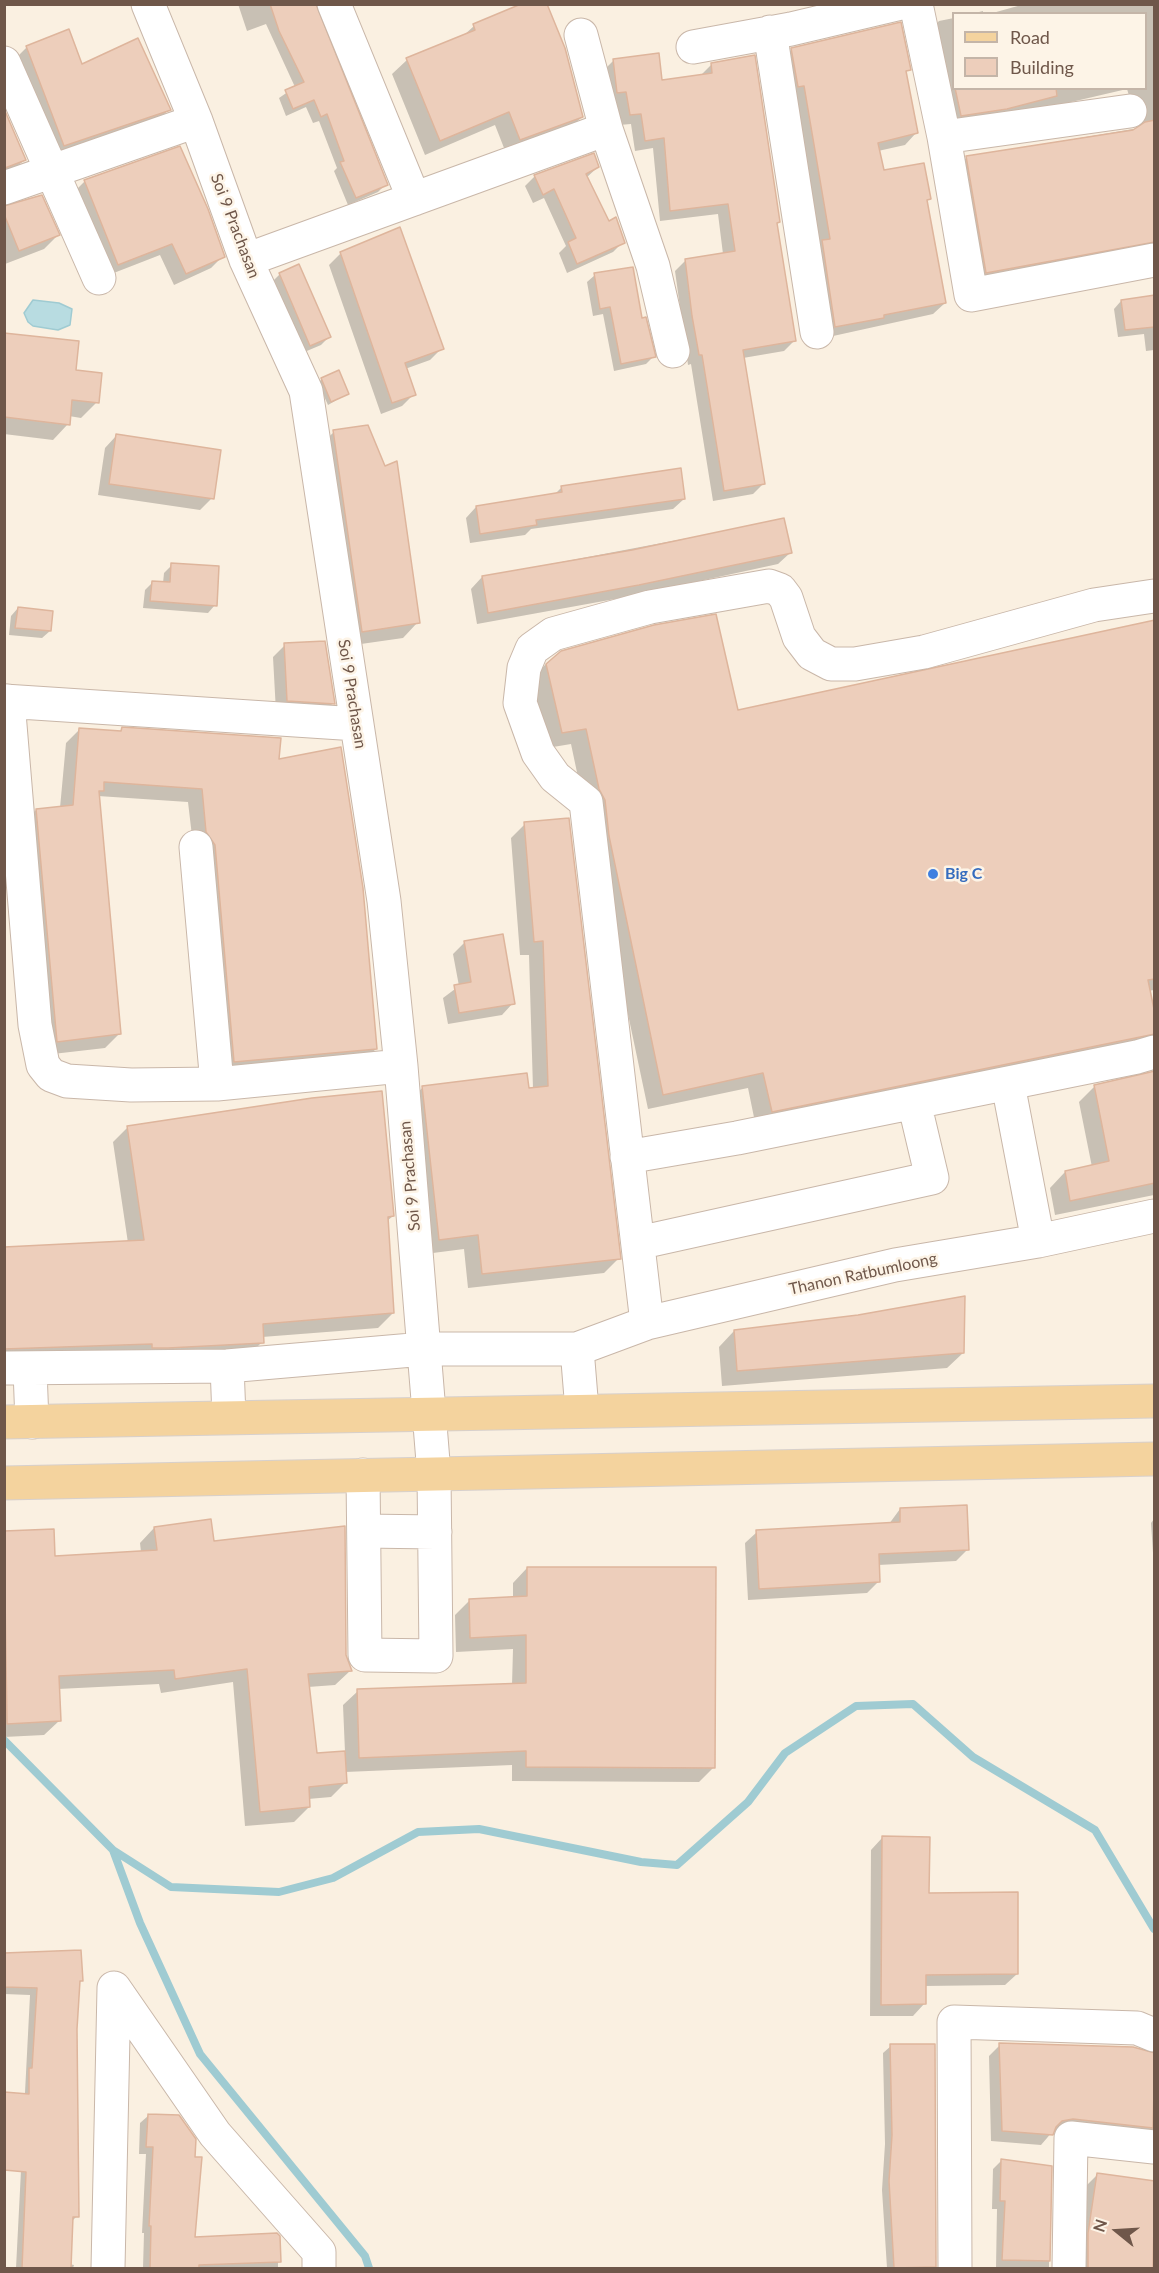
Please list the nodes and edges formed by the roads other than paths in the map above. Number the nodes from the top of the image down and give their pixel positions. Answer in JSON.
{"nodes":[{"id":1,"x":148,"y":4,"type":"edge"},
{"id":2,"x":334,"y":4,"type":"edge"},
{"id":3,"x":897,"y":4,"type":"edge"},
{"id":4,"x":916,"y":4,"type":"edge"},
{"id":5,"x":770,"y":32,"type":"junction"},
{"id":6,"x":580,"y":35,"type":"dead end"},
{"id":7,"x":693,"y":47,"type":"dead end"},
{"id":8,"x":4,"y":63,"type":"edge"},
{"id":9,"x":1130,"y":111,"type":"dead end"},
{"id":10,"x":196,"y":121,"type":"junction"},
{"id":11,"x":606,"y":129,"type":"junction"},
{"id":12,"x":944,"y":137,"type":"junction"},
{"id":13,"x":52,"y":172,"type":"junction"},
{"id":14,"x":4,"y":188,"type":"edge"},
{"id":15,"x":414,"y":199,"type":"junction"},
{"id":16,"x":246,"y":260,"type":"junction"},
{"id":17,"x":1155,"y":261,"type":"edge"},
{"id":18,"x":99,"y":278,"type":"dead end"},
{"id":19,"x":817,"y":332,"type":"dead end"},
{"id":20,"x":673,"y":351,"type":"dead end"},
{"id":21,"x":1155,"y":596,"type":"edge"},
{"id":22,"x":6,"y":701,"type":"edge"},
{"id":23,"x":357,"y":724,"type":"junction"},
{"id":24,"x":196,"y":847,"type":"dead end"},
{"id":25,"x":1155,"y":1052,"type":"edge"},
{"id":26,"x":401,"y":1066,"type":"junction"},
{"id":27,"x":217,"y":1084,"type":"junction"},
{"id":28,"x":1008,"y":1084,"type":"junction"},
{"id":29,"x":914,"y":1102,"type":"junction"},
{"id":30,"x":627,"y":1157,"type":"junction"},
{"id":31,"x":1155,"y":1216,"type":"edge"},
{"id":32,"x":1038,"y":1240,"type":"junction"},
{"id":33,"x":638,"y":1243,"type":"junction"},
{"id":34,"x":647,"y":1323,"type":"junction"},
{"id":35,"x":577,"y":1349,"type":"junction"},
{"id":36,"x":424,"y":1350,"type":"junction"},
{"id":37,"x":227,"y":1366,"type":"junction"},
{"id":38,"x":17,"y":1369,"type":"edge"},
{"id":39,"x":1155,"y":1401,"type":"edge"},
{"id":40,"x":582,"y":1410,"type":"junction"},
{"id":41,"x":429,"y":1413,"type":"junction"},
{"id":42,"x":229,"y":1417,"type":"junction"},
{"id":43,"x":18,"y":1422,"type":"edge"},
{"id":44,"x":1155,"y":1459,"type":"edge"},
{"id":45,"x":434,"y":1474,"type":"junction"},
{"id":46,"x":363,"y":1475,"type":"junction"},
{"id":47,"x":4,"y":1483,"type":"edge"},
{"id":48,"x":364,"y":1531,"type":"junction"},
{"id":49,"x":435,"y":1532,"type":"junction"},
{"id":50,"x":1155,"y":2035,"type":"edge"},
{"id":51,"x":1155,"y":2146,"type":"edge"},
{"id":52,"x":108,"y":2268,"type":"edge"},
{"id":53,"x":319,"y":2268,"type":"edge"},
{"id":54,"x":955,"y":2268,"type":"edge"},
{"id":55,"x":1069,"y":2268,"type":"edge"}],
"edges":[{"from":1,"to":10,"type":"street","name":"Soi 9 Prachasan"},
{"from":2,"to":15,"type":"street"},
{"from":3,"to":5,"type":"street"},
{"from":4,"to":12,"type":"street"},
{"from":5,"to":7,"type":"street"},
{"from":5,"to":19,"type":"street"},
{"from":6,"to":11,"type":"street"},
{"from":8,"to":13,"type":"street"},
{"from":9,"to":12,"type":"street"},
{"from":10,"to":13,"type":"street"},
{"from":10,"to":16,"type":"street","name":"Soi 9 Prachasan"},
{"from":11,"to":15,"type":"street"},
{"from":11,"to":20,"type":"street"},
{"from":12,"to":17,"type":"street"},
{"from":13,"to":14,"type":"street"},
{"from":13,"to":18,"type":"street"},
{"from":15,"to":16,"type":"street"},
{"from":16,"to":23,"type":"street","name":"Soi 9 Prachasan"},
{"from":21,"to":30,"type":"street"},
{"from":22,"to":23,"type":"street"},
{"from":22,"to":27,"type":"street"},
{"from":23,"to":26,"type":"street","name":"Soi 9 Prachasan"},
{"from":24,"to":27,"type":"street"},
{"from":25,"to":28,"type":"street"},
{"from":26,"to":27,"type":"street"},
{"from":26,"to":36,"type":"street","name":"Soi 9 Prachasan"},
{"from":28,"to":29,"type":"street"},
{"from":28,"to":32,"type":"street"},
{"from":29,"to":30,"type":"street"},
{"from":29,"to":33,"type":"street"},
{"from":30,"to":33,"type":"street"},
{"from":31,"to":32,"type":"street","name":"Thanon Ratbumloong"},
{"from":32,"to":34,"type":"street","name":"Thanon Ratbumloong"},
{"from":33,"to":34,"type":"street"},
{"from":34,"to":35,"type":"street","name":"Thanon Ratbumloong"},
{"from":35,"to":36,"type":"street"},
{"from":35,"to":40,"type":"street"},
{"from":36,"to":37,"type":"street"},
{"from":36,"to":41,"type":"street","name":"Soi 9 Prachasan"},
{"from":37,"to":38,"type":"street"},
{"from":37,"to":42,"type":"street"},
{"from":38,"to":43,"type":"street"},
{"from":39,"to":40,"type":"main road"},
{"from":40,"to":41,"type":"main road"},
{"from":41,"to":42,"type":"main road"},
{"from":41,"to":45,"type":"street","name":"Soi 9 Prachasan"},
{"from":42,"to":43,"type":"main road"},
{"from":44,"to":45,"type":"main road"},
{"from":45,"to":46,"type":"main road"},
{"from":45,"to":49,"type":"street","name":"Soi 9 Prachasan"},
{"from":46,"to":47,"type":"main road"},
{"from":46,"to":48,"type":"street"},
{"from":48,"to":49,"type":"street"},
{"from":48,"to":49,"type":"street","name":"Soi 9 Prachasan"},
{"from":50,"to":54,"type":"street"},
{"from":51,"to":55,"type":"street"},
{"from":52,"to":53,"type":"street"}]}
